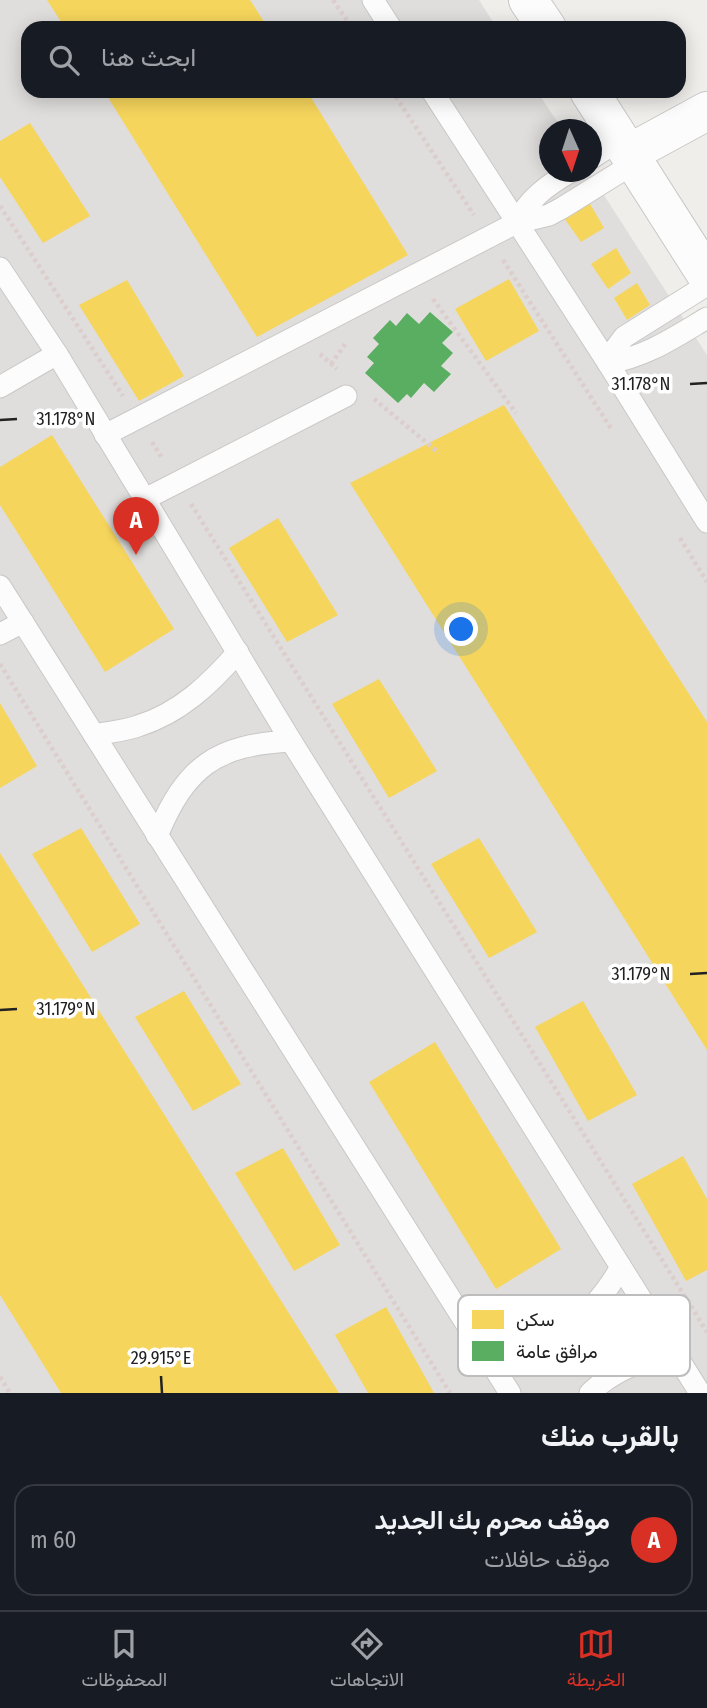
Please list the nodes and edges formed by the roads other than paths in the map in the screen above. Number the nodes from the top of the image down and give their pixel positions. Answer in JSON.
{"nodes":[{"id":1,"x":373,"y":0,"type":"edge"},
{"id":2,"x":528,"y":0,"type":"edge"},
{"id":3,"x":386,"y":21,"type":"edge"},
{"id":4,"x":542,"y":21,"type":"edge"},
{"id":5,"x":436,"y":98,"type":"edge"},
{"id":6,"x":592,"y":98,"type":"edge"},
{"id":7,"x":707,"y":111,"type":"edge"},
{"id":8,"x":620,"y":153,"type":"edge"},
{"id":9,"x":555,"y":182,"type":"edge"},
{"id":10,"x":516,"y":223,"type":"junction"},
{"id":11,"x":0,"y":268,"type":"edge"},
{"id":12,"x":707,"y":276,"type":"edge"},
{"id":13,"x":707,"y":285,"type":"edge"},
{"id":14,"x":707,"y":317,"type":"edge"},
{"id":15,"x":57,"y":354,"type":"junction"},
{"id":16,"x":608,"y":363,"type":"junction"},
{"id":17,"x":0,"y":387,"type":"edge"},
{"id":18,"x":346,"y":396,"type":"dead end"},
{"id":19,"x":105,"y":435,"type":"junction"},
{"id":20,"x":145,"y":499,"type":"junction"},
{"id":21,"x":707,"y":522,"type":"edge"},
{"id":22,"x":0,"y":586,"type":"edge"},
{"id":23,"x":23,"y":622,"type":"junction"},
{"id":24,"x":0,"y":634,"type":"edge"},
{"id":25,"x":237,"y":652,"type":"junction"},
{"id":26,"x":94,"y":735,"type":"junction"},
{"id":27,"x":291,"y":741,"type":"junction"},
{"id":28,"x":157,"y":836,"type":"junction"},
{"id":29,"x":621,"y":1267,"type":"junction"},
{"id":30,"x":602,"y":1295,"type":"edge"},
{"id":31,"x":639,"y":1295,"type":"edge"},
{"id":32,"x":458,"y":1310,"type":"edge"},
{"id":33,"x":499,"y":1376,"type":"edge"},
{"id":34,"x":612,"y":1376,"type":"edge"},
{"id":35,"x":689,"y":1376,"type":"edge"},
{"id":36,"x":510,"y":1393,"type":"edge"},
{"id":37,"x":590,"y":1393,"type":"edge"},
{"id":38,"x":700,"y":1393,"type":"edge"}],
"edges":[{"from":1,"to":3,"type":"lane"},
{"from":2,"to":4,"type":"street"},
{"from":5,"to":10,"type":"lane"},
{"from":6,"to":8,"type":"street"},
{"from":7,"to":8,"type":"street"},
{"from":8,"to":10,"type":"lane"},
{"from":8,"to":12,"type":"street"},
{"from":9,"to":10,"type":"lane"},
{"from":10,"to":16,"type":"lane"},
{"from":10,"to":19,"type":"lane"},
{"from":11,"to":15,"type":"lane"},
{"from":13,"to":16,"type":"lane"},
{"from":14,"to":16,"type":"lane"},
{"from":15,"to":17,"type":"lane"},
{"from":15,"to":19,"type":"lane"},
{"from":16,"to":21,"type":"lane"},
{"from":18,"to":20,"type":"lane"},
{"from":19,"to":20,"type":"lane"},
{"from":20,"to":25,"type":"lane"},
{"from":22,"to":23,"type":"lane"},
{"from":23,"to":24,"type":"lane"},
{"from":23,"to":26,"type":"lane"},
{"from":25,"to":26,"type":"lane"},
{"from":25,"to":27,"type":"lane"},
{"from":26,"to":28,"type":"lane"},
{"from":27,"to":28,"type":"lane"},
{"from":27,"to":29,"type":"lane"},
{"from":28,"to":32,"type":"lane"},
{"from":29,"to":30,"type":"lane"},
{"from":29,"to":31,"type":"lane"},
{"from":33,"to":36,"type":"lane"},
{"from":34,"to":37,"type":"lane"},
{"from":35,"to":38,"type":"lane"}]}
